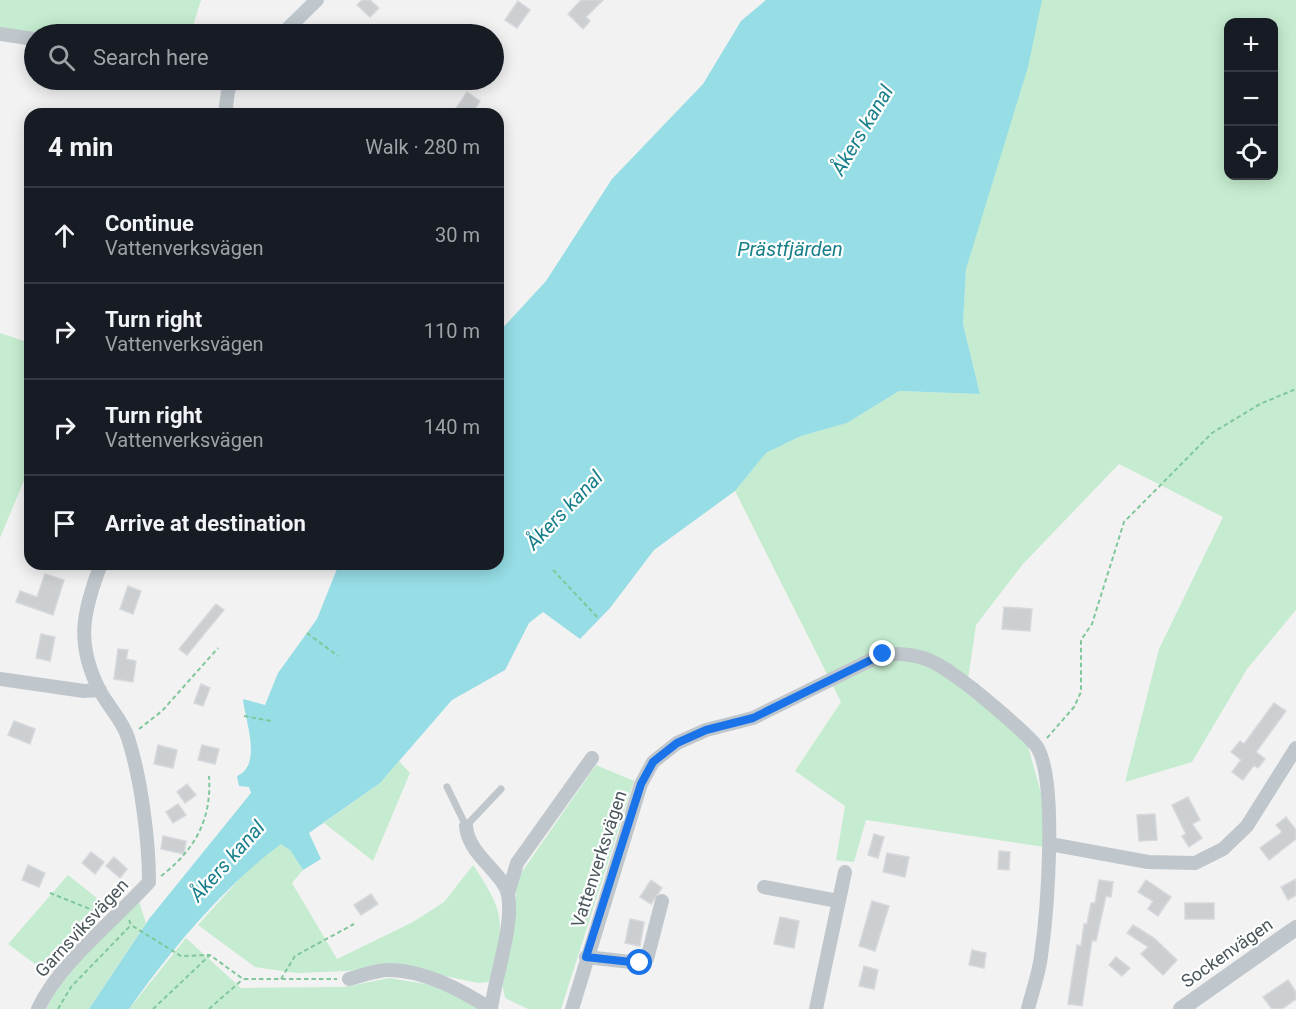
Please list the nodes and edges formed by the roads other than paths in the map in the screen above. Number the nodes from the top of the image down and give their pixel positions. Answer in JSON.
{"nodes":[{"id":1,"x":317,"y":0,"type":"edge"},
{"id":2,"x":292,"y":24,"type":"edge"},
{"id":3,"x":0,"y":34,"type":"edge"},
{"id":4,"x":24,"y":38,"type":"edge"},
{"id":5,"x":228,"y":90,"type":"edge"},
{"id":6,"x":226,"y":108,"type":"edge"},
{"id":7,"x":99,"y":570,"type":"edge"},
{"id":8,"x":0,"y":679,"type":"edge"},
{"id":9,"x":100,"y":690,"type":"junction"},
{"id":10,"x":1296,"y":748,"type":"edge"},
{"id":11,"x":592,"y":759,"type":"dead end"},
{"id":12,"x":447,"y":787,"type":"dead end"},
{"id":13,"x":501,"y":789,"type":"dead end"},
{"id":14,"x":466,"y":826,"type":"junction"},
{"id":15,"x":1050,"y":844,"type":"junction"},
{"id":16,"x":845,"y":872,"type":"dead end"},
{"id":17,"x":764,"y":887,"type":"dead end"},
{"id":18,"x":508,"y":894,"type":"junction"},
{"id":19,"x":662,"y":901,"type":"dead end"},
{"id":20,"x":838,"y":901,"type":"junction"},
{"id":21,"x":1296,"y":928,"type":"edge"},
{"id":22,"x":586,"y":957,"type":"junction"},
{"id":23,"x":349,"y":979,"type":"road end"},
{"id":24,"x":38,"y":1009,"type":"edge"},
{"id":25,"x":491,"y":1009,"type":"edge"},
{"id":26,"x":572,"y":1009,"type":"edge"},
{"id":27,"x":816,"y":1009,"type":"edge"},
{"id":28,"x":1028,"y":1009,"type":"edge"},
{"id":29,"x":1181,"y":1009,"type":"edge"}],
"edges":[{"from":1,"to":2,"type":"street"},
{"from":3,"to":4,"type":"street"},
{"from":5,"to":6,"type":"street"},
{"from":7,"to":9,"type":"street","name":"Garnsviksvägen"},
{"from":8,"to":9,"type":"street"},
{"from":9,"to":24,"type":"street","name":"Garnsviksvägen"},
{"from":10,"to":15,"type":"street"},
{"from":11,"to":18,"type":"street"},
{"from":12,"to":14,"type":"lane"},
{"from":13,"to":14,"type":"lane"},
{"from":14,"to":18,"type":"street"},
{"from":15,"to":22,"type":"street","name":"Vattenverksvägen"},
{"from":15,"to":28,"type":"street"},
{"from":16,"to":20,"type":"street"},
{"from":17,"to":20,"type":"street"},
{"from":18,"to":25,"type":"street"},
{"from":19,"to":22,"type":"street","name":"Vattenverksvägen"},
{"from":20,"to":27,"type":"street"},
{"from":21,"to":29,"type":"street","name":"Sockenvägen"},
{"from":22,"to":26,"type":"street","name":"Vattenverksvägen"},
{"from":23,"to":25,"type":"street"}]}
